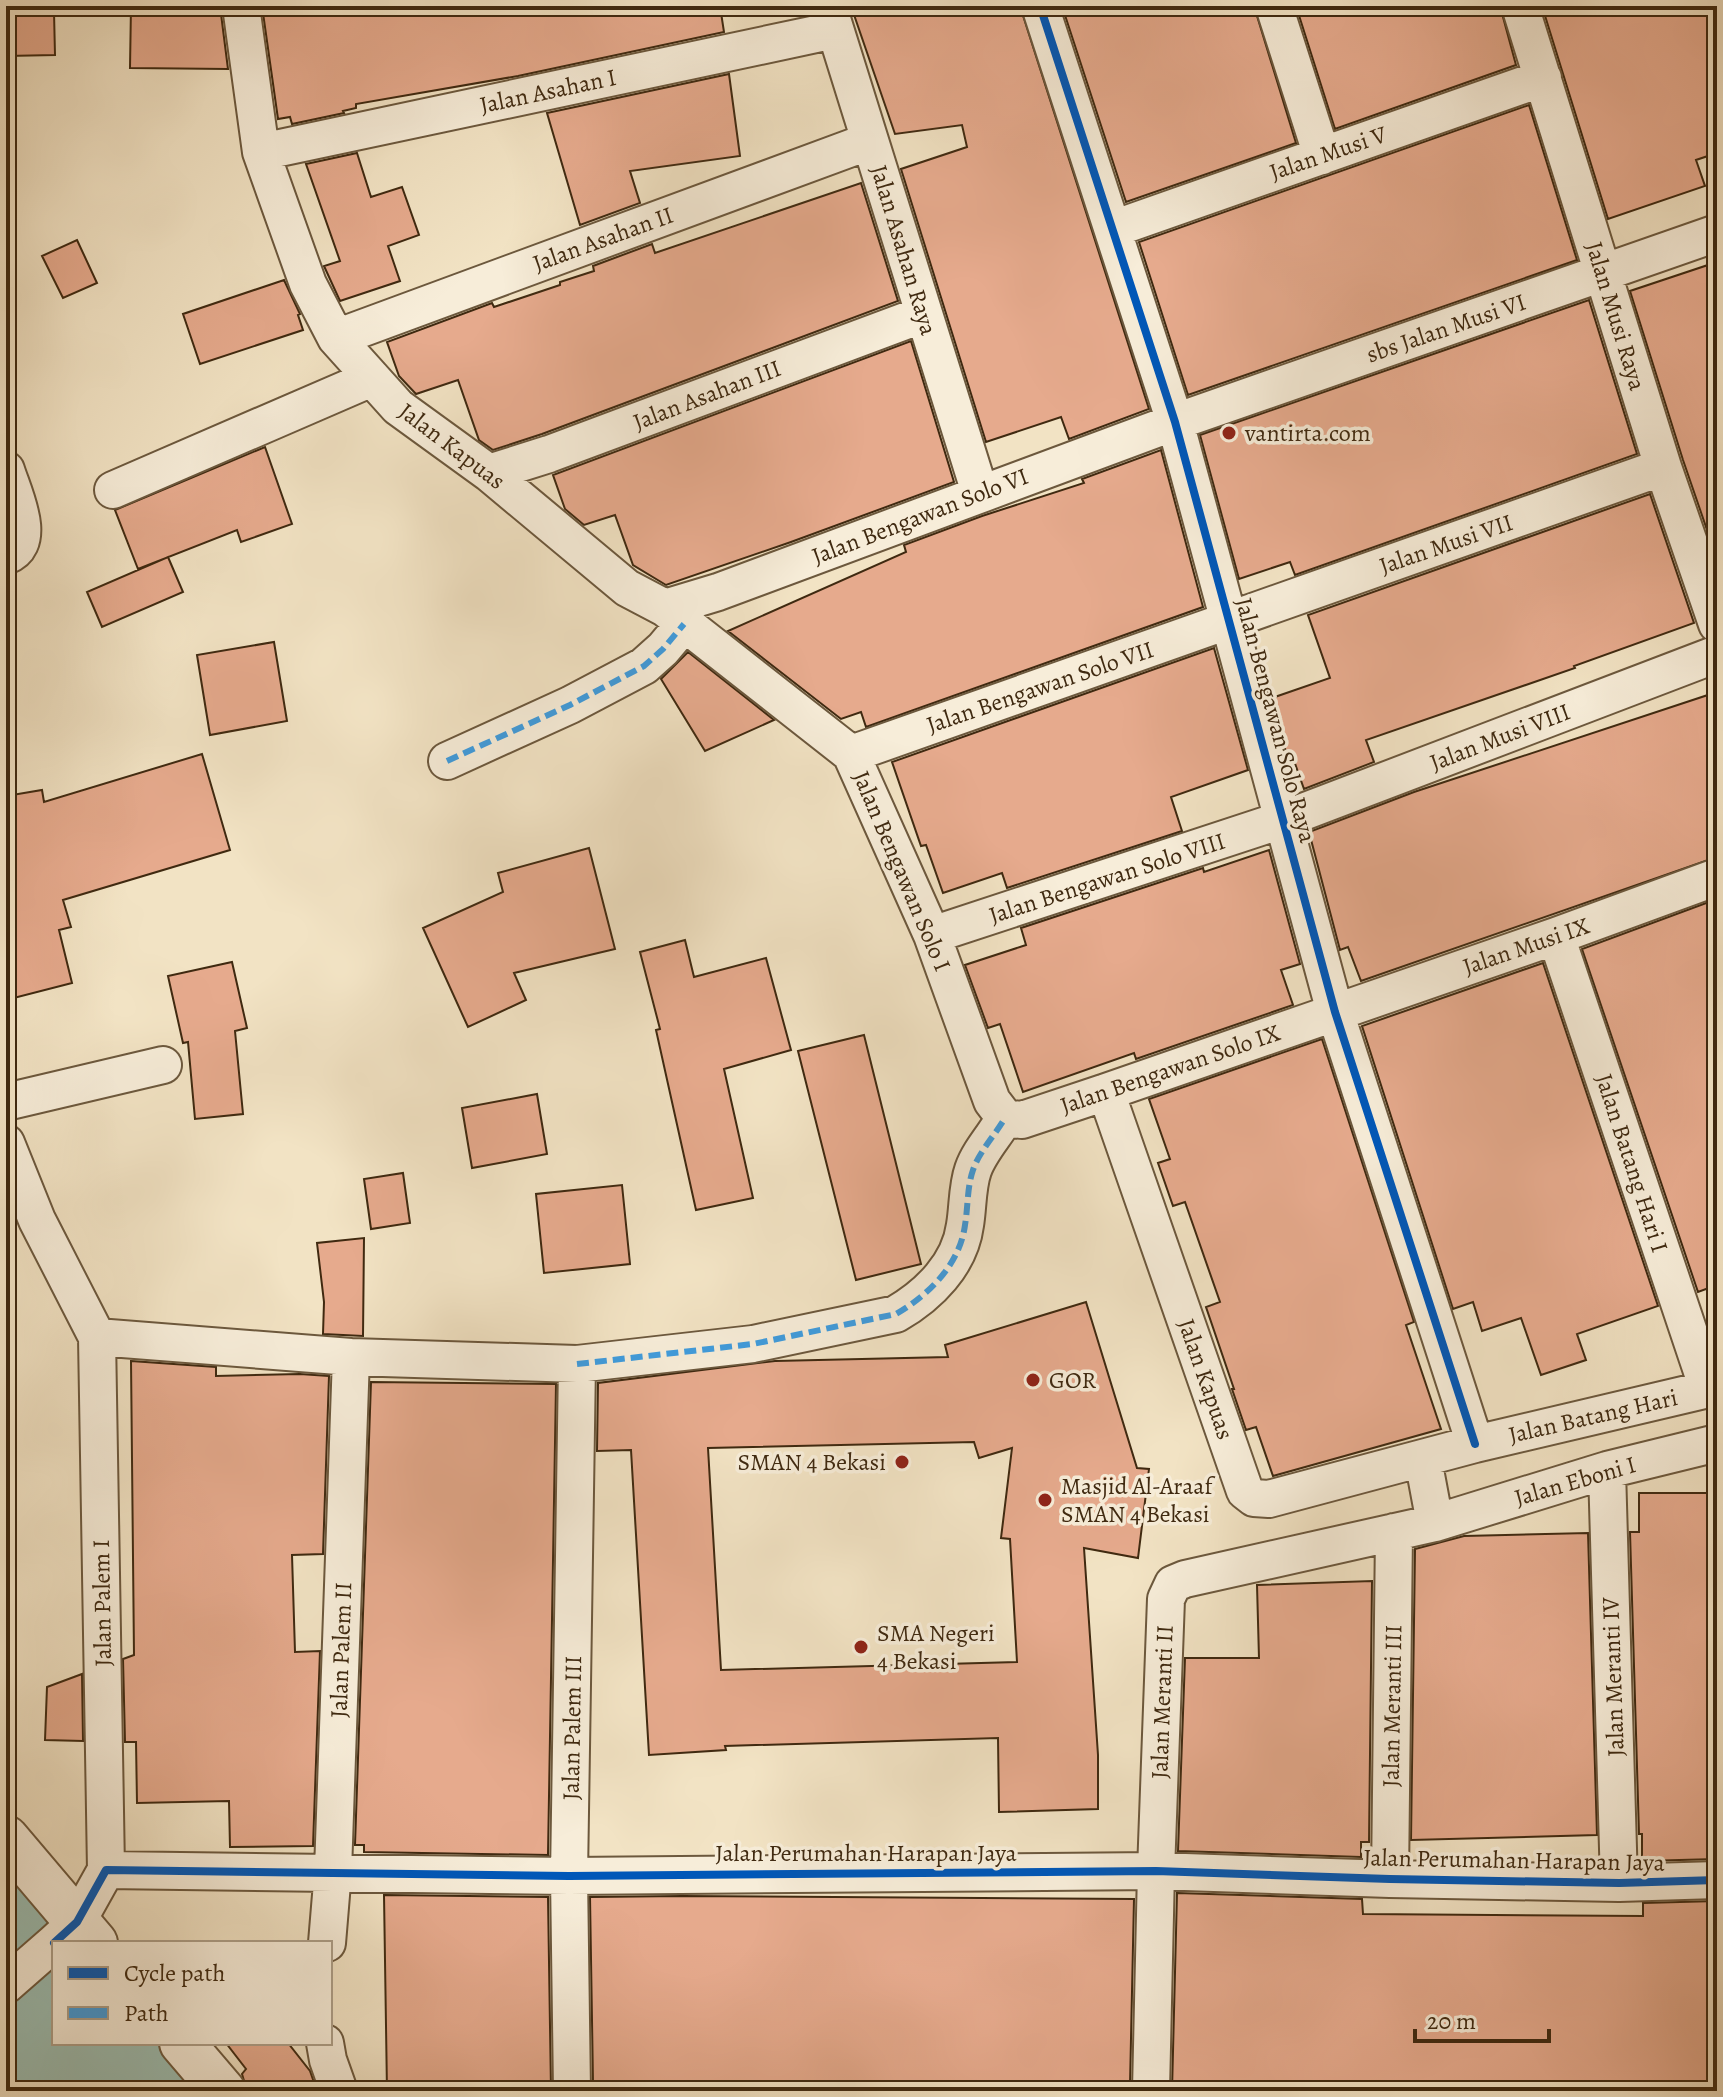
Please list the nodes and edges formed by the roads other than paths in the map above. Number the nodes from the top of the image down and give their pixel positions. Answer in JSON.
{"nodes":[{"id":1,"x":241,"y":6,"type":"edge"},
{"id":2,"x":1040,"y":6,"type":"edge"},
{"id":3,"x":1274,"y":6,"type":"edge"},
{"id":4,"x":1520,"y":6,"type":"edge"},
{"id":5,"x":831,"y":18,"type":"edge"},
{"id":6,"x":1543,"y":78,"type":"junction"},
{"id":7,"x":870,"y":141,"type":"junction"},
{"id":8,"x":261,"y":152,"type":"junction"},
{"id":9,"x":1322,"y":156,"type":"junction"},
{"id":10,"x":1113,"y":229,"type":"junction"},
{"id":11,"x":1717,"y":233,"type":"edge"},
{"id":12,"x":1603,"y":273,"type":"junction"},
{"id":13,"x":924,"y":314,"type":"junction"},
{"id":14,"x":336,"y":338,"type":"junction"},
{"id":15,"x":372,"y":378,"type":"junction"},
{"id":16,"x":1175,"y":422,"type":"junction"},
{"id":17,"x":1663,"y":467,"type":"junction"},
{"id":18,"x":6,"y":470,"type":"edge"},
{"id":19,"x":489,"y":473,"type":"junction"},
{"id":20,"x":113,"y":490,"type":"dead end"},
{"id":21,"x":980,"y":493,"type":"junction"},
{"id":22,"x":6,"y":556,"type":"edge"},
{"id":23,"x":674,"y":616,"type":"junction"},
{"id":24,"x":1229,"y":620,"type":"junction"},
{"id":25,"x":1717,"y":624,"type":"edge"},
{"id":26,"x":1717,"y":654,"type":"edge"},
{"id":27,"x":851,"y":754,"type":"junction"},
{"id":28,"x":447,"y":761,"type":"dead end"},
{"id":29,"x":1282,"y":820,"type":"junction"},
{"id":30,"x":1717,"y":877,"type":"edge"},
{"id":31,"x":932,"y":935,"type":"junction"},
{"id":32,"x":1556,"y":936,"type":"junction"},
{"id":33,"x":1335,"y":1012,"type":"junction"},
{"id":34,"x":163,"y":1065,"type":"dead end"},
{"id":35,"x":1106,"y":1092,"type":"junction"},
{"id":36,"x":6,"y":1102,"type":"edge"},
{"id":37,"x":1005,"y":1118,"type":"junction"},
{"id":38,"x":6,"y":1143,"type":"edge"},
{"id":39,"x":97,"y":1337,"type":"junction"},
{"id":40,"x":351,"y":1357,"type":"junction"},
{"id":41,"x":577,"y":1364,"type":"junction"},
{"id":42,"x":1712,"y":1388,"type":"edge"},
{"id":43,"x":1717,"y":1443,"type":"edge"},
{"id":44,"x":1475,"y":1444,"type":"junction"},
{"id":45,"x":1424,"y":1464,"type":"junction"},
{"id":46,"x":1607,"y":1470,"type":"junction"},
{"id":47,"x":1433,"y":1514,"type":"junction"},
{"id":48,"x":1394,"y":1532,"type":"junction"},
{"id":49,"x":6,"y":1838,"type":"edge"},
{"id":50,"x":106,"y":1870,"type":"junction"},
{"id":51,"x":333,"y":1871,"type":"junction"},
{"id":52,"x":1156,"y":1871,"type":"junction"},
{"id":53,"x":569,"y":1876,"type":"junction"},
{"id":54,"x":1390,"y":1879,"type":"junction"},
{"id":55,"x":1717,"y":1880,"type":"edge"},
{"id":56,"x":1619,"y":1883,"type":"junction"},
{"id":57,"x":66,"y":1940,"type":"edge"},
{"id":58,"x":327,"y":1941,"type":"edge"},
{"id":59,"x":52,"y":1950,"type":"edge"},
{"id":60,"x":6,"y":1985,"type":"edge"},
{"id":61,"x":184,"y":2045,"type":"edge"},
{"id":62,"x":325,"y":2045,"type":"edge"},
{"id":63,"x":223,"y":2091,"type":"edge"},
{"id":64,"x":339,"y":2091,"type":"edge"},
{"id":65,"x":572,"y":2091,"type":"edge"},
{"id":66,"x":1151,"y":2091,"type":"edge"}],
"edges":[{"from":1,"to":8,"type":"street","name":"Jalan Kapuas"},
{"from":2,"to":10,"type":"street","name":"Jalan Bengawan Solo Raya"},
{"from":3,"to":9,"type":"street"},
{"from":4,"to":6,"type":"street","name":"Jalan Musi Raya"},
{"from":5,"to":7,"type":"street","name":"Jalan Asahan Raya"},
{"from":5,"to":8,"type":"street","name":"Jalan Asahan I"},
{"from":6,"to":9,"type":"street","name":"Jalan Musi V"},
{"from":6,"to":12,"type":"street","name":"Jalan Musi Raya"},
{"from":7,"to":13,"type":"street","name":"Jalan Asahan Raya"},
{"from":7,"to":14,"type":"street","name":"Jalan Asahan II"},
{"from":8,"to":14,"type":"street","name":"Jalan Kapuas"},
{"from":9,"to":10,"type":"street","name":"Jalan Musi V"},
{"from":10,"to":16,"type":"street","name":"Jalan Bengawan Solo Raya"},
{"from":11,"to":12,"type":"street","name":"sbs Jalan Musi VI"},
{"from":12,"to":16,"type":"street","name":"sbs Jalan Musi VI"},
{"from":12,"to":17,"type":"street","name":"Jalan Musi Raya"},
{"from":13,"to":19,"type":"street","name":"Jalan Asahan III"},
{"from":13,"to":21,"type":"street","name":"Jalan Asahan Raya"},
{"from":14,"to":15,"type":"street","name":"Jalan Kapuas"},
{"from":15,"to":19,"type":"street","name":"Jalan Kapuas"},
{"from":15,"to":20,"type":"street"},
{"from":16,"to":21,"type":"street","name":"Jalan Bengawan Solo VI"},
{"from":16,"to":24,"type":"street","name":"Jalan Bengawan Solo Raya"},
{"from":17,"to":24,"type":"street","name":"Jalan Musi VII"},
{"from":17,"to":25,"type":"street","name":"Jalan Musi Raya"},
{"from":18,"to":22,"type":"street"},
{"from":19,"to":23,"type":"street","name":"Jalan Kapuas"},
{"from":21,"to":23,"type":"street","name":"Jalan Bengawan Solo VI"},
{"from":23,"to":27,"type":"street","name":"Jalan Bengawan Solo I"},
{"from":23,"to":28,"type":"street"},
{"from":24,"to":27,"type":"street","name":"Jalan Bengawan Solo VII"},
{"from":24,"to":29,"type":"street","name":"Jalan Bengawan Solo Raya"},
{"from":26,"to":29,"type":"street","name":"Jalan Musi VIII"},
{"from":27,"to":31,"type":"street","name":"Jalan Bengawan Solo I"},
{"from":29,"to":31,"type":"street","name":"Jalan Bengawan Solo VIII"},
{"from":29,"to":33,"type":"street","name":"Jalan Bengawan Solo Raya"},
{"from":30,"to":32,"type":"street","name":"Jalan Musi IX"},
{"from":31,"to":37,"type":"street","name":"Jalan Bengawan Solo I"},
{"from":32,"to":33,"type":"street","name":"Jalan Musi IX"},
{"from":32,"to":42,"type":"street","name":"Jalan Batang Hari I"},
{"from":33,"to":35,"type":"street","name":"Jalan Bengawan Solo IX"},
{"from":33,"to":44,"type":"street","name":"Jalan Bengawan Solo Raya"},
{"from":34,"to":36,"type":"street"},
{"from":35,"to":37,"type":"street","name":"Jalan Bengawan Solo IX"},
{"from":35,"to":45,"type":"street","name":"Jalan Kapuas"},
{"from":37,"to":41,"type":"street"},
{"from":38,"to":39,"type":"street"},
{"from":39,"to":40,"type":"street"},
{"from":39,"to":50,"type":"street","name":"Jalan Palem I"},
{"from":40,"to":41,"type":"street"},
{"from":40,"to":51,"type":"street","name":"Jalan Palem II"},
{"from":41,"to":53,"type":"street","name":"Jalan Palem III"},
{"from":42,"to":44,"type":"street","name":"Jalan Batang Hari"},
{"from":43,"to":46,"type":"street","name":"Jalan Eboni I"},
{"from":44,"to":45,"type":"street","name":"Jalan Batang Hari"},
{"from":45,"to":47,"type":"street"},
{"from":46,"to":47,"type":"street","name":"Jalan Eboni I"},
{"from":46,"to":56,"type":"street","name":"Jalan Meranti IV"},
{"from":47,"to":48,"type":"street","name":"Jalan Meranti II"},
{"from":48,"to":52,"type":"street","name":"Jalan Meranti II"},
{"from":48,"to":54,"type":"street","name":"Jalan Meranti III"},
{"from":49,"to":57,"type":"street"},
{"from":50,"to":51,"type":"street","name":"Jalan Perumahan Harapan Jaya"},
{"from":50,"to":57,"type":"street"},
{"from":51,"to":53,"type":"street","name":"Jalan Perumahan Harapan Jaya"},
{"from":51,"to":58,"type":"street","name":"Jalan Palem II"},
{"from":52,"to":53,"type":"street","name":"Jalan Perumahan Harapan Jaya"},
{"from":52,"to":54,"type":"street","name":"Jalan Perumahan Harapan Jaya"},
{"from":52,"to":66,"type":"street","name":"Jalan Meranti II"},
{"from":53,"to":65,"type":"street","name":"Jalan Palem III"},
{"from":54,"to":56,"type":"street","name":"Jalan Perumahan Harapan Jaya"},
{"from":55,"to":56,"type":"street","name":"Jalan Perumahan Harapan Jaya"},
{"from":59,"to":60,"type":"street"},
{"from":61,"to":63,"type":"street"},
{"from":62,"to":64,"type":"street"}]}
